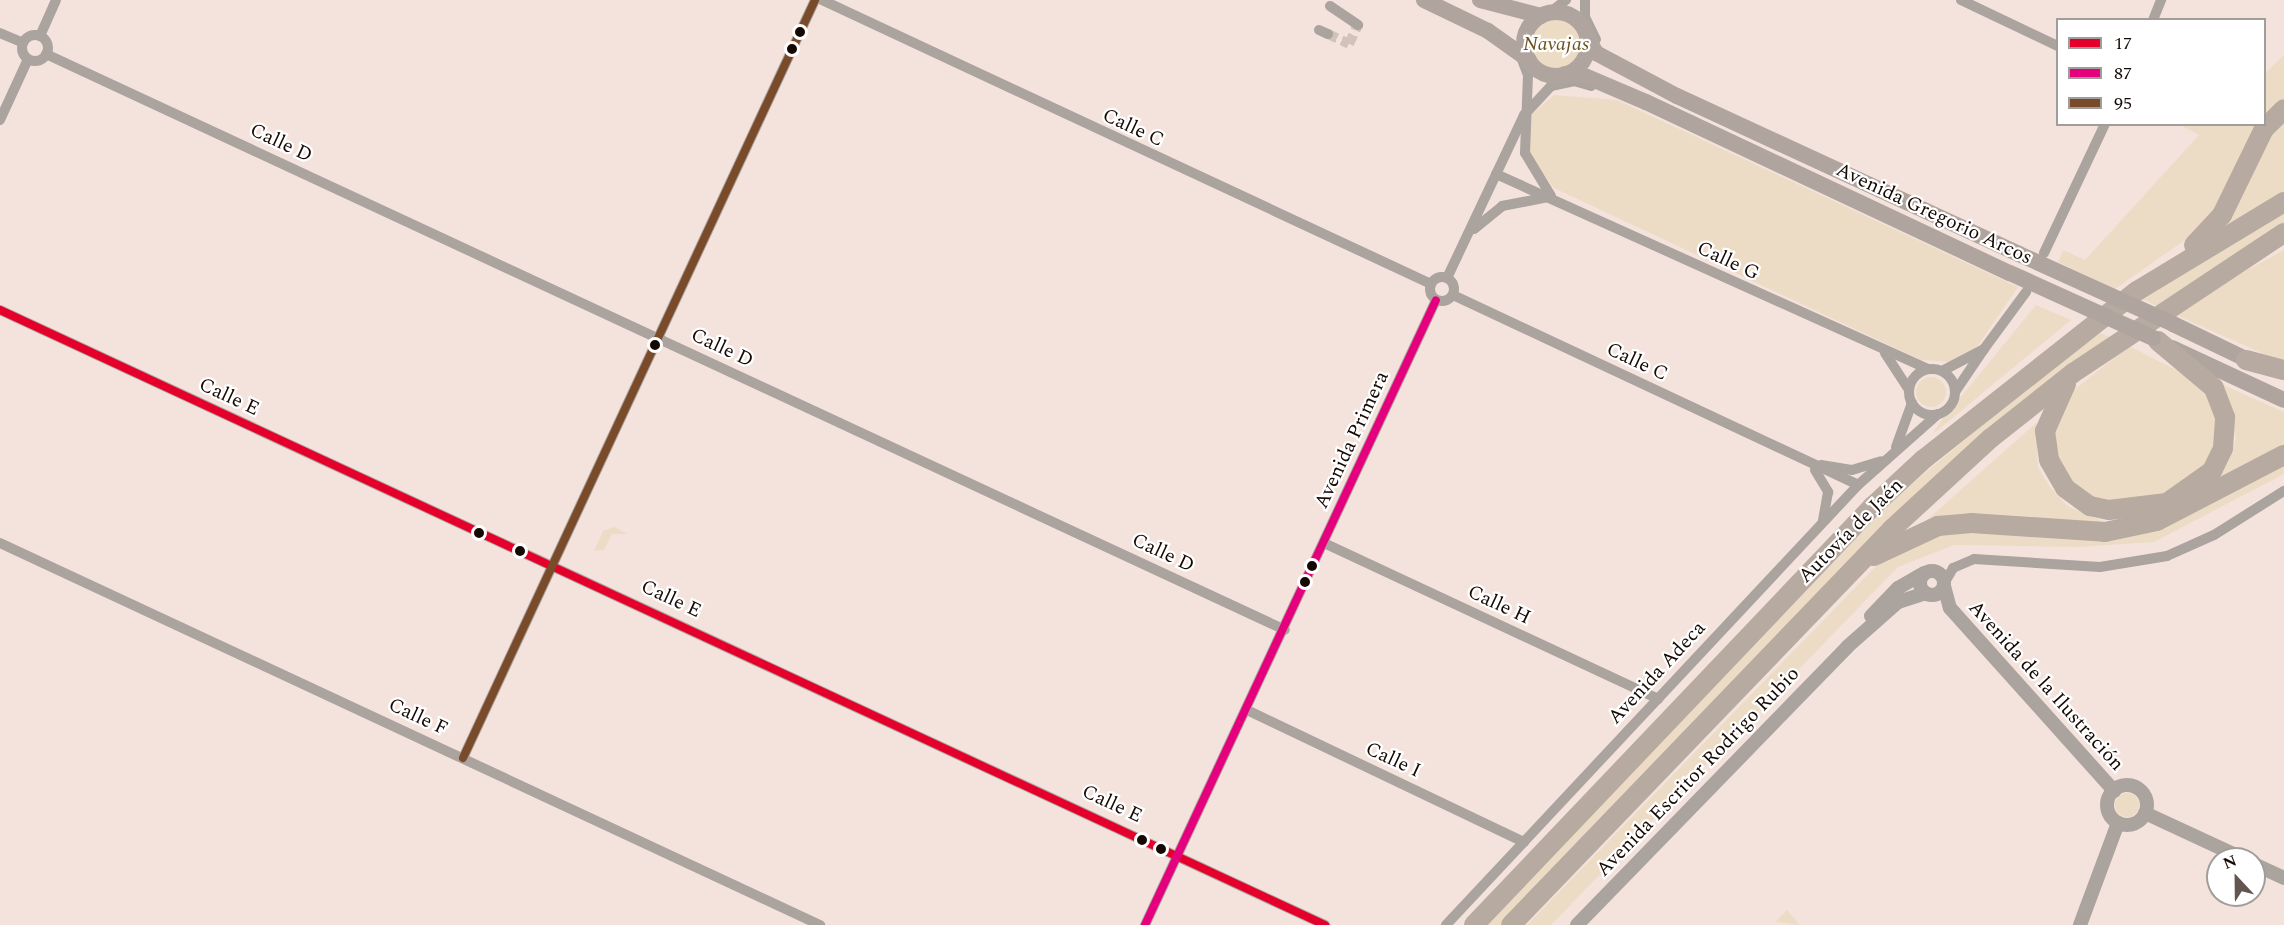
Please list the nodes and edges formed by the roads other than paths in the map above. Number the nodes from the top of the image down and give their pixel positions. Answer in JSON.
{"nodes":[{"id":1,"x":56,"y":0,"type":"edge"},
{"id":2,"x":815,"y":0,"type":"edge"},
{"id":3,"x":822,"y":0,"type":"edge"},
{"id":4,"x":1425,"y":0,"type":"edge"},
{"id":5,"x":1480,"y":0,"type":"edge"},
{"id":6,"x":1566,"y":0,"type":"edge"},
{"id":7,"x":1585,"y":0,"type":"edge"},
{"id":8,"x":1961,"y":0,"type":"edge"},
{"id":9,"x":2161,"y":0,"type":"edge"},
{"id":10,"x":1330,"y":6,"type":"dead end"},
{"id":11,"x":1545,"y":15,"type":"junction"},
{"id":12,"x":2154,"y":18,"type":"edge"},
{"id":13,"x":1358,"y":25,"type":"dead end"},
{"id":14,"x":1585,"y":27,"type":"junction"},
{"id":15,"x":0,"y":33,"type":"edge"},
{"id":16,"x":40,"y":36,"type":"junction"},
{"id":17,"x":23,"y":43,"type":"junction"},
{"id":18,"x":2056,"y":45,"type":"edge"},
{"id":19,"x":46,"y":54,"type":"junction"},
{"id":20,"x":28,"y":59,"type":"junction"},
{"id":21,"x":1529,"y":66,"type":"junction"},
{"id":22,"x":1559,"y":79,"type":"junction"},
{"id":23,"x":2284,"y":109,"type":"edge"},
{"id":24,"x":1524,"y":116,"type":"junction"},
{"id":25,"x":0,"y":120,"type":"edge"},
{"id":26,"x":2102,"y":126,"type":"edge"},
{"id":27,"x":1496,"y":174,"type":"junction"},
{"id":28,"x":1553,"y":199,"type":"junction"},
{"id":29,"x":2284,"y":202,"type":"edge"},
{"id":30,"x":2284,"y":233,"type":"edge"},
{"id":31,"x":2284,"y":242,"type":"edge"},
{"id":32,"x":1463,"y":244,"type":"junction"},
{"id":33,"x":2256,"y":249,"type":"junction"},
{"id":34,"x":2044,"y":253,"type":"dead end"},
{"id":35,"x":1447,"y":278,"type":"junction"},
{"id":36,"x":1431,"y":284,"type":"junction"},
{"id":37,"x":2026,"y":292,"type":"dead end"},
{"id":38,"x":1453,"y":295,"type":"junction"},
{"id":39,"x":1436,"y":300,"type":"junction"},
{"id":40,"x":0,"y":310,"type":"edge"},
{"id":41,"x":660,"y":339,"type":"junction"},
{"id":42,"x":2155,"y":339,"type":"junction"},
{"id":43,"x":1984,"y":349,"type":"junction"},
{"id":44,"x":1885,"y":353,"type":"junction"},
{"id":45,"x":2246,"y":360,"type":"junction"},
{"id":46,"x":1928,"y":369,"type":"junction"},
{"id":47,"x":2284,"y":370,"type":"edge"},
{"id":48,"x":1942,"y":371,"type":"junction"},
{"id":49,"x":2073,"y":373,"type":"junction"},
{"id":50,"x":2284,"y":378,"type":"edge"},
{"id":51,"x":1909,"y":390,"type":"junction"},
{"id":52,"x":1955,"y":392,"type":"junction"},
{"id":53,"x":2284,"y":400,"type":"edge"},
{"id":54,"x":1912,"y":403,"type":"junction"},
{"id":55,"x":1938,"y":414,"type":"junction"},
{"id":56,"x":1896,"y":448,"type":"junction"},
{"id":57,"x":2284,"y":455,"type":"edge"},
{"id":58,"x":1887,"y":458,"type":"junction"},
{"id":59,"x":1805,"y":462,"type":"junction"},
{"id":60,"x":1844,"y":470,"type":"junction"},
{"id":61,"x":1858,"y":485,"type":"junction"},
{"id":62,"x":2284,"y":491,"type":"edge"},
{"id":63,"x":1873,"y":506,"type":"junction"},
{"id":64,"x":1821,"y":525,"type":"junction"},
{"id":65,"x":0,"y":543,"type":"edge"},
{"id":66,"x":1324,"y":543,"type":"junction"},
{"id":67,"x":1858,"y":564,"type":"junction"},
{"id":68,"x":553,"y":566,"type":"junction"},
{"id":69,"x":1924,"y":573,"type":"junction"},
{"id":70,"x":1944,"y":584,"type":"junction"},
{"id":71,"x":1928,"y":594,"type":"junction"},
{"id":72,"x":1950,"y":608,"type":"junction"},
{"id":73,"x":1285,"y":630,"type":"junction"},
{"id":74,"x":1847,"y":647,"type":"junction"},
{"id":75,"x":1658,"y":699,"type":"junction"},
{"id":76,"x":1247,"y":710,"type":"junction"},
{"id":77,"x":463,"y":758,"type":"junction"},
{"id":78,"x":2114,"y":791,"type":"junction"},
{"id":79,"x":2145,"y":813,"type":"junction"},
{"id":80,"x":2118,"y":823,"type":"junction"},
{"id":81,"x":1524,"y":842,"type":"junction"},
{"id":82,"x":2218,"y":847,"type":"edge"},
{"id":83,"x":1177,"y":854,"type":"junction"},
{"id":84,"x":2266,"y":870,"type":"edge"},
{"id":85,"x":2284,"y":878,"type":"edge"},
{"id":86,"x":820,"y":925,"type":"edge"},
{"id":87,"x":1145,"y":925,"type":"edge"},
{"id":88,"x":1325,"y":925,"type":"edge"},
{"id":89,"x":1446,"y":925,"type":"edge"},
{"id":90,"x":1474,"y":925,"type":"edge"},
{"id":91,"x":1511,"y":925,"type":"edge"},
{"id":92,"x":1577,"y":925,"type":"edge"},
{"id":93,"x":2080,"y":925,"type":"edge"}],
"edges":[{"from":1,"to":16,"type":"street"},
{"from":2,"to":41,"type":"street"},
{"from":3,"to":36,"type":"street","name":"Calle C"},
{"from":4,"to":21,"type":"main road"},
{"from":5,"to":11,"type":"main road"},
{"from":6,"to":11,"type":"street"},
{"from":7,"to":14,"type":"street"},
{"from":8,"to":18,"type":"street"},
{"from":9,"to":12,"type":"street"},
{"from":10,"to":13,"type":"street"},
{"from":11,"to":14,"type":"main road"},
{"from":11,"to":21,"type":"main road"},
{"from":14,"to":22,"type":"main road"},
{"from":14,"to":45,"type":"main road","name":"Avenida Gregorio Arcos","bridge":true},
{"from":15,"to":17,"type":"street"},
{"from":16,"to":17,"type":"street"},
{"from":16,"to":19,"type":"street"},
{"from":17,"to":20,"type":"street"},
{"from":19,"to":20,"type":"street"},
{"from":19,"to":41,"type":"street","name":"Calle D"},
{"from":20,"to":25,"type":"street"},
{"from":21,"to":22,"type":"main road"},
{"from":21,"to":24,"type":"street"},
{"from":22,"to":24,"type":"street"},
{"from":22,"to":42,"type":"main road","name":"Avenida Gregorio Arcos","bridge":true},
{"from":23,"to":63,"type":"highway"},
{"from":24,"to":27,"type":"street"},
{"from":24,"to":28,"type":"street"},
{"from":26,"to":34,"type":"street"},
{"from":27,"to":28,"type":"street","name":"Calle G"},
{"from":27,"to":32,"type":"street"},
{"from":28,"to":32,"type":"street"},
{"from":28,"to":44,"type":"street","name":"Calle G"},
{"from":29,"to":63,"type":"highway","name":"Autovía de Jaén"},
{"from":30,"to":33,"type":"highway","name":"Autovía de Jaén"},
{"from":31,"to":33,"type":"highway"},
{"from":32,"to":35,"type":"street"},
{"from":33,"to":49,"type":"highway","name":"Autovía de Jaén"},
{"from":35,"to":36,"type":"street"},
{"from":35,"to":38,"type":"street"},
{"from":36,"to":39,"type":"street"},
{"from":37,"to":43,"type":"street"},
{"from":38,"to":39,"type":"street"},
{"from":38,"to":59,"type":"street","name":"Calle C"},
{"from":39,"to":66,"type":"street","name":"Avenida Primera"},
{"from":40,"to":68,"type":"street","name":"Calle E"},
{"from":41,"to":68,"type":"street"},
{"from":41,"to":73,"type":"street","name":"Calle D"},
{"from":42,"to":49,"type":"highway"},
{"from":42,"to":53,"type":"main road","name":"Avenida Gregorio Arcos"},
{"from":43,"to":48,"type":"street"},
{"from":43,"to":52,"type":"street"},
{"from":44,"to":46,"type":"street","name":"Calle G"},
{"from":44,"to":51,"type":"street"},
{"from":45,"to":47,"type":"highway"},
{"from":45,"to":50,"type":"main road","name":"Avenida Gregorio Arcos"},
{"from":46,"to":48,"type":"street"},
{"from":46,"to":51,"type":"street"},
{"from":48,"to":52,"type":"street"},
{"from":49,"to":67,"type":"highway","name":"Autovía de Jaén"},
{"from":51,"to":54,"type":"street"},
{"from":52,"to":55,"type":"street"},
{"from":54,"to":55,"type":"street"},
{"from":54,"to":56,"type":"street","name":"Avenida Adeca"},
{"from":55,"to":56,"type":"street","name":"Avenida Adeca"},
{"from":56,"to":58,"type":"street","name":"Avenida Adeca"},
{"from":57,"to":67,"type":"highway"},
{"from":58,"to":60,"type":"street","name":"Calle C"},
{"from":58,"to":61,"type":"street","name":"Avenida Adeca"},
{"from":59,"to":60,"type":"street","name":"Calle C"},
{"from":59,"to":61,"type":"street","name":"Calle C"},
{"from":59,"to":64,"type":"street","name":"Calle C"},
{"from":60,"to":61,"type":"street"},
{"from":61,"to":64,"type":"street","name":"Avenida Adeca"},
{"from":62,"to":70,"type":"street"},
{"from":63,"to":90,"type":"highway","name":"Autovía de Jaén"},
{"from":64,"to":75,"type":"street","name":"Avenida Adeca"},
{"from":65,"to":77,"type":"street","name":"Calle F"},
{"from":66,"to":73,"type":"street","name":"Avenida Primera"},
{"from":66,"to":75,"type":"street","name":"Calle H"},
{"from":67,"to":91,"type":"highway","name":"Autovía de Jaén"},
{"from":68,"to":77,"type":"street"},
{"from":68,"to":83,"type":"street","name":"Calle E"},
{"from":69,"to":70,"type":"street"},
{"from":69,"to":71,"type":"street"},
{"from":69,"to":74,"type":"street","name":"Avenida Escritor Rodrigo Rubio"},
{"from":70,"to":71,"type":"street","name":"Avenida Escritor Rodrigo Rubio"},
{"from":70,"to":72,"type":"street","name":"Avenida de la Ilustración"},
{"from":71,"to":72,"type":"street","name":"Avenida de la Ilustración"},
{"from":71,"to":74,"type":"street","name":"Avenida Escritor Rodrigo Rubio"},
{"from":72,"to":78,"type":"street","name":"Avenida de la Ilustración"},
{"from":73,"to":76,"type":"street","name":"Avenida Primera"},
{"from":74,"to":92,"type":"street","name":"Avenida Escritor Rodrigo Rubio"},
{"from":75,"to":81,"type":"street","name":"Avenida Adeca"},
{"from":76,"to":81,"type":"street","name":"Calle I"},
{"from":76,"to":83,"type":"street","name":"Avenida Primera"},
{"from":77,"to":86,"type":"street","name":"Calle F"},
{"from":78,"to":79,"type":"street"},
{"from":78,"to":80,"type":"street"},
{"from":79,"to":80,"type":"street"},
{"from":79,"to":82,"type":"street"},
{"from":80,"to":93,"type":"street"},
{"from":81,"to":89,"type":"street","name":"Avenida Adeca"},
{"from":83,"to":87,"type":"street","name":"Avenida Primera"},
{"from":83,"to":88,"type":"street","name":"Calle E"},
{"from":84,"to":85,"type":"street"}]}
